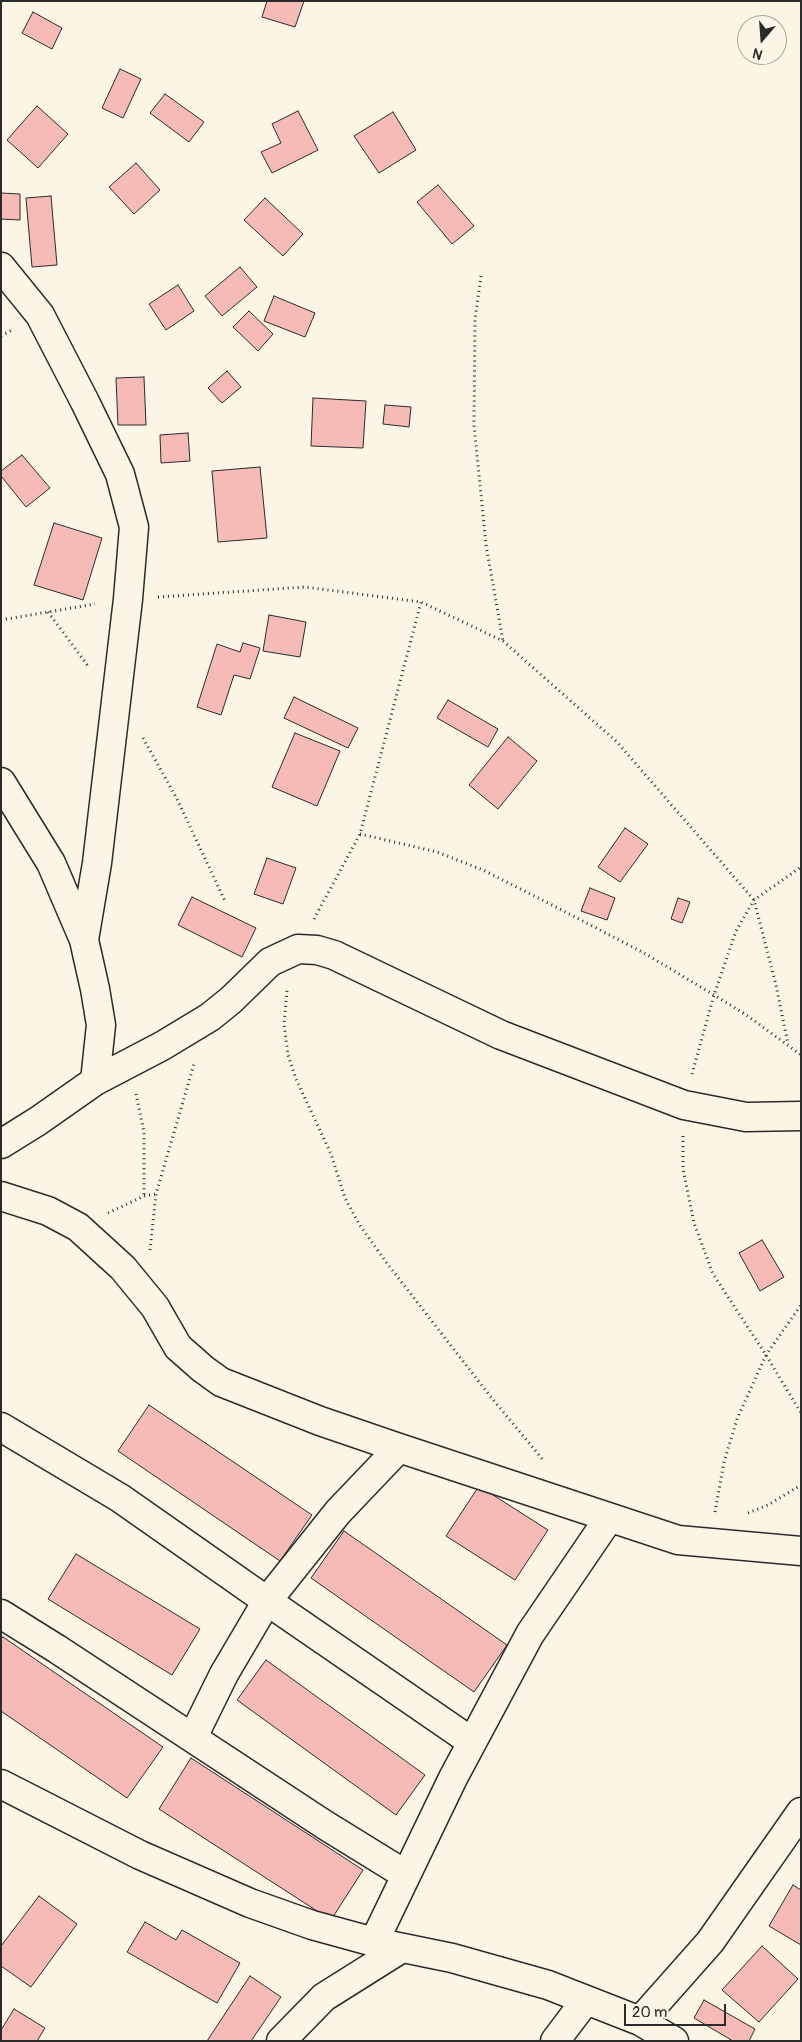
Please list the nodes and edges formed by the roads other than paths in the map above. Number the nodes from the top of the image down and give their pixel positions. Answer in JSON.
{"nodes":[{"id":1,"x":1,"y":267,"type":"edge"},
{"id":2,"x":1,"y":782,"type":"edge"},
{"id":3,"x":84,"y":940,"type":"junction"},
{"id":4,"x":95,"y":1081,"type":"junction"},
{"id":5,"x":801,"y":1116,"type":"edge"},
{"id":6,"x":1,"y":1144,"type":"edge"},
{"id":7,"x":1,"y":1196,"type":"edge"},
{"id":8,"x":1,"y":1427,"type":"edge"},
{"id":9,"x":400,"y":1448,"type":"junction"},
{"id":10,"x":609,"y":1518,"type":"junction"},
{"id":11,"x":801,"y":1552,"type":"edge"},
{"id":12,"x":267,"y":1602,"type":"junction"},
{"id":13,"x":1,"y":1614,"type":"edge"},
{"id":14,"x":193,"y":1737,"type":"junction"},
{"id":15,"x":472,"y":1742,"type":"junction"},
{"id":16,"x":1,"y":1784,"type":"edge"},
{"id":17,"x":801,"y":1812,"type":"edge"},
{"id":18,"x":406,"y":1875,"type":"junction"},
{"id":19,"x":374,"y":1942,"type":"junction"},
{"id":20,"x":402,"y":1948,"type":"junction"},
{"id":21,"x":586,"y":2000,"type":"junction"},
{"id":22,"x":640,"y":2021,"type":"junction"},
{"id":23,"x":281,"y":2041,"type":"edge"},
{"id":24,"x":554,"y":2041,"type":"edge"},
{"id":25,"x":674,"y":2041,"type":"edge"}],
"edges":[{"from":1,"to":3,"type":"street"},
{"from":2,"to":3,"type":"street"},
{"from":3,"to":4,"type":"street"},
{"from":4,"to":5,"type":"street"},
{"from":4,"to":6,"type":"street"},
{"from":7,"to":9,"type":"street"},
{"from":8,"to":12,"type":"street"},
{"from":9,"to":10,"type":"street"},
{"from":9,"to":12,"type":"street"},
{"from":10,"to":11,"type":"street"},
{"from":10,"to":15,"type":"street"},
{"from":12,"to":14,"type":"street"},
{"from":12,"to":15,"type":"street"},
{"from":13,"to":14,"type":"street"},
{"from":14,"to":18,"type":"street"},
{"from":15,"to":18,"type":"street"},
{"from":16,"to":19,"type":"street"},
{"from":17,"to":22,"type":"street"},
{"from":18,"to":19,"type":"street"},
{"from":19,"to":20,"type":"street"},
{"from":20,"to":21,"type":"street"},
{"from":20,"to":23,"type":"street"},
{"from":21,"to":22,"type":"street"},
{"from":21,"to":24,"type":"street"},
{"from":22,"to":25,"type":"street"}]}
